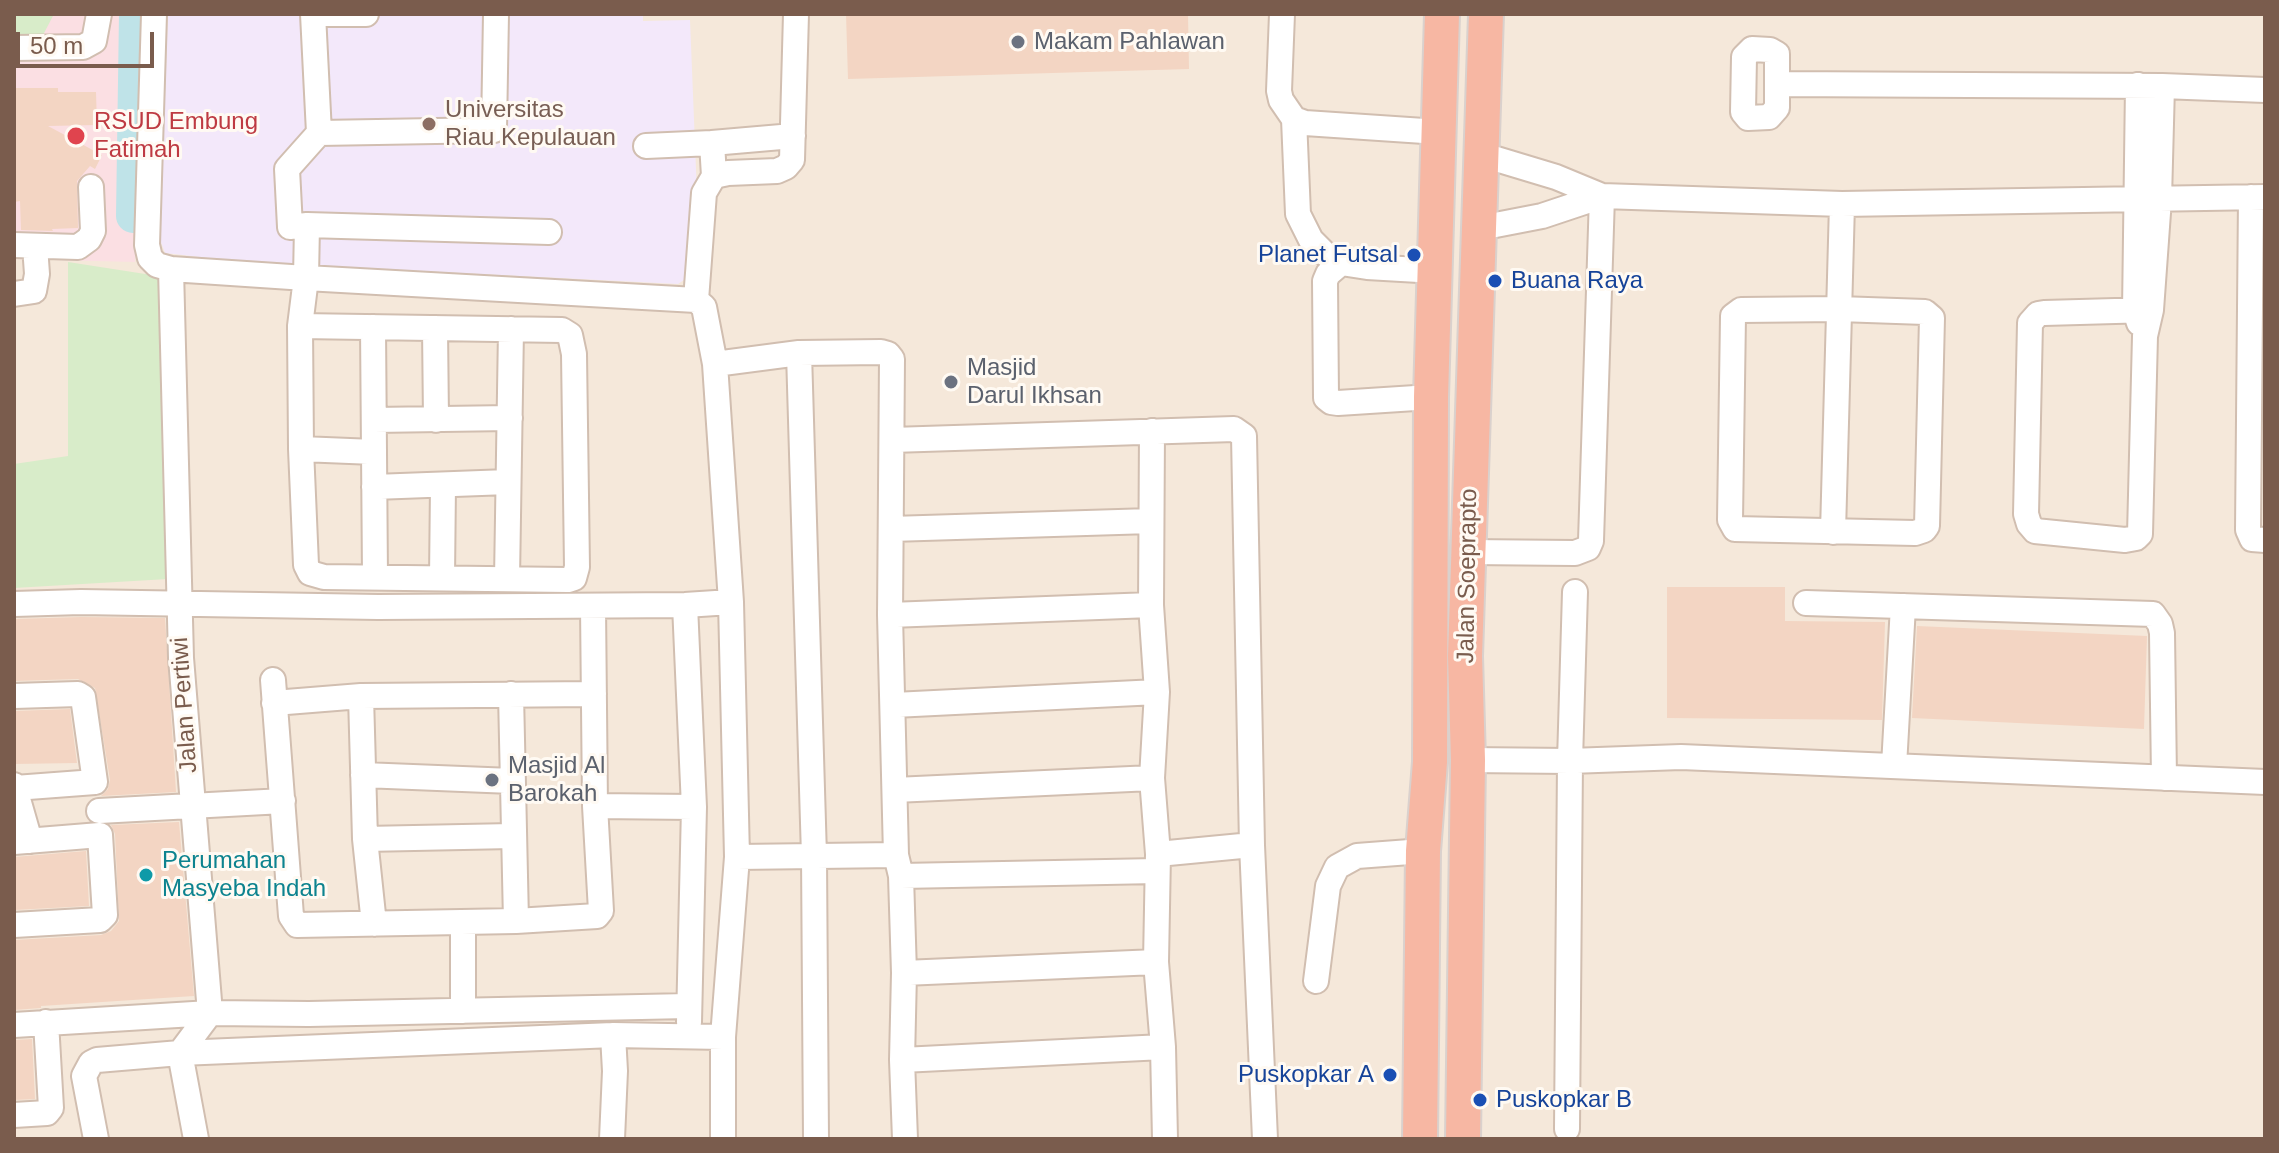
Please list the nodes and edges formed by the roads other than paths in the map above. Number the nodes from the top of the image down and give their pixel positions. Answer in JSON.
{"nodes":[{"id":1,"x":99,"y":14,"type":"edge"},
{"id":2,"x":154,"y":14,"type":"edge"},
{"id":3,"x":313,"y":14,"type":"edge"},
{"id":4,"x":366,"y":14,"type":"edge"},
{"id":5,"x":496,"y":14,"type":"edge"},
{"id":6,"x":796,"y":14,"type":"edge"},
{"id":7,"x":1282,"y":14,"type":"edge"},
{"id":8,"x":1442,"y":14,"type":"edge"},
{"id":9,"x":1486,"y":14,"type":"edge"},
{"id":10,"x":14,"y":48,"type":"edge"},
{"id":11,"x":1778,"y":84,"type":"dead end"},
{"id":12,"x":2150,"y":86,"type":"junction"},
{"id":13,"x":2265,"y":90,"type":"edge"},
{"id":14,"x":1294,"y":119,"type":"junction"},
{"id":15,"x":1439,"y":132,"type":"junction"},
{"id":16,"x":319,"y":133,"type":"junction"},
{"id":17,"x":793,"y":136,"type":"junction"},
{"id":18,"x":712,"y":143,"type":"junction"},
{"id":19,"x":646,"y":146,"type":"dead end"},
{"id":20,"x":1483,"y":155,"type":"junction"},
{"id":21,"x":714,"y":176,"type":"junction"},
{"id":22,"x":91,"y":187,"type":"dead end"},
{"id":23,"x":1602,"y":196,"type":"junction"},
{"id":24,"x":2258,"y":197,"type":"edge"},
{"id":25,"x":2148,"y":199,"type":"junction"},
{"id":26,"x":1842,"y":204,"type":"junction"},
{"id":27,"x":307,"y":225,"type":"junction"},
{"id":28,"x":1480,"y":228,"type":"junction"},
{"id":29,"x":549,"y":232,"type":"dead end"},
{"id":30,"x":24,"y":246,"type":"edge"},
{"id":31,"x":1341,"y":263,"type":"junction"},
{"id":32,"x":171,"y":269,"type":"junction"},
{"id":33,"x":1436,"y":271,"type":"junction"},
{"id":34,"x":306,"y":278,"type":"junction"},
{"id":35,"x":14,"y":294,"type":"edge"},
{"id":36,"x":696,"y":300,"type":"junction"},
{"id":37,"x":1839,"y":309,"type":"junction"},
{"id":38,"x":2143,"y":311,"type":"junction"},
{"id":39,"x":300,"y":326,"type":"junction"},
{"id":40,"x":373,"y":327,"type":"junction"},
{"id":41,"x":435,"y":328,"type":"junction"},
{"id":42,"x":511,"y":329,"type":"junction"},
{"id":43,"x":799,"y":353,"type":"junction"},
{"id":44,"x":715,"y":364,"type":"junction"},
{"id":45,"x":1431,"y":397,"type":"junction"},
{"id":46,"x":510,"y":418,"type":"junction"},
{"id":47,"x":374,"y":420,"type":"junction"},
{"id":48,"x":436,"y":420,"type":"junction"},
{"id":49,"x":1152,"y":431,"type":"junction"},
{"id":50,"x":892,"y":440,"type":"junction"},
{"id":51,"x":301,"y":449,"type":"junction"},
{"id":52,"x":374,"y":452,"type":"junction"},
{"id":53,"x":508,"y":482,"type":"junction"},
{"id":54,"x":443,"y":485,"type":"junction"},
{"id":55,"x":374,"y":487,"type":"junction"},
{"id":56,"x":1151,"y":521,"type":"junction"},
{"id":57,"x":891,"y":529,"type":"junction"},
{"id":58,"x":1833,"y":532,"type":"junction"},
{"id":59,"x":2265,"y":540,"type":"edge"},
{"id":60,"x":1468,"y":552,"type":"junction"},
{"id":61,"x":375,"y":577,"type":"junction"},
{"id":62,"x":442,"y":578,"type":"junction"},
{"id":63,"x":507,"y":579,"type":"junction"},
{"id":64,"x":1575,"y":592,"type":"dead end"},
{"id":65,"x":731,"y":602,"type":"junction"},
{"id":66,"x":1806,"y":603,"type":"dead end"},
{"id":67,"x":14,"y":604,"type":"edge"},
{"id":68,"x":179,"y":604,"type":"junction"},
{"id":69,"x":685,"y":605,"type":"junction"},
{"id":70,"x":1151,"y":605,"type":"junction"},
{"id":71,"x":593,"y":606,"type":"junction"},
{"id":72,"x":1903,"y":606,"type":"junction"},
{"id":73,"x":890,"y":615,"type":"junction"},
{"id":74,"x":1465,"y":656,"type":"junction"},
{"id":75,"x":1430,"y":657,"type":"junction"},
{"id":76,"x":1157,"y":692,"type":"junction"},
{"id":77,"x":511,"y":694,"type":"junction"},
{"id":78,"x":594,"y":694,"type":"junction"},
{"id":79,"x":14,"y":696,"type":"edge"},
{"id":80,"x":361,"y":696,"type":"junction"},
{"id":81,"x":894,"y":705,"type":"junction"},
{"id":82,"x":1468,"y":760,"type":"junction"},
{"id":83,"x":1570,"y":761,"type":"junction"},
{"id":84,"x":1894,"y":766,"type":"junction"},
{"id":85,"x":363,"y":775,"type":"junction"},
{"id":86,"x":1152,"y":778,"type":"junction"},
{"id":87,"x":2164,"y":778,"type":"junction"},
{"id":88,"x":512,"y":781,"type":"junction"},
{"id":89,"x":95,"y":782,"type":"junction"},
{"id":90,"x":2265,"y":782,"type":"edge"},
{"id":91,"x":15,"y":786,"type":"edge"},
{"id":92,"x":895,"y":790,"type":"junction"},
{"id":93,"x":283,"y":801,"type":"junction"},
{"id":94,"x":192,"y":806,"type":"junction"},
{"id":95,"x":595,"y":806,"type":"junction"},
{"id":96,"x":694,"y":807,"type":"junction"},
{"id":97,"x":100,"y":823,"type":"junction"},
{"id":98,"x":512,"y":836,"type":"junction"},
{"id":99,"x":365,"y":839,"type":"junction"},
{"id":100,"x":22,"y":841,"type":"edge"},
{"id":101,"x":1252,"y":845,"type":"junction"},
{"id":102,"x":1423,"y":851,"type":"junction"},
{"id":103,"x":814,"y":856,"type":"junction"},
{"id":104,"x":737,"y":857,"type":"junction"},
{"id":105,"x":1157,"y":863,"type":"junction"},
{"id":106,"x":898,"y":866,"type":"junction"},
{"id":107,"x":516,"y":921,"type":"junction"},
{"id":108,"x":463,"y":922,"type":"junction"},
{"id":109,"x":374,"y":924,"type":"junction"},
{"id":110,"x":14,"y":925,"type":"edge"},
{"id":111,"x":1156,"y":962,"type":"junction"},
{"id":112,"x":904,"y":973,"type":"junction"},
{"id":113,"x":1316,"y":981,"type":"dead end"},
{"id":114,"x":688,"y":1006,"type":"junction"},
{"id":115,"x":463,"y":1011,"type":"junction"},
{"id":116,"x":210,"y":1013,"type":"junction"},
{"id":117,"x":46,"y":1022,"type":"junction"},
{"id":118,"x":14,"y":1025,"type":"edge"},
{"id":119,"x":613,"y":1035,"type":"junction"},
{"id":120,"x":690,"y":1035,"type":"junction"},
{"id":121,"x":723,"y":1037,"type":"junction"},
{"id":122,"x":1163,"y":1047,"type":"junction"},
{"id":123,"x":180,"y":1053,"type":"junction"},
{"id":124,"x":902,"y":1060,"type":"junction"},
{"id":125,"x":14,"y":1115,"type":"edge"},
{"id":126,"x":1567,"y":1129,"type":"dead end"},
{"id":127,"x":96,"y":1139,"type":"edge"},
{"id":128,"x":196,"y":1139,"type":"edge"},
{"id":129,"x":612,"y":1139,"type":"edge"},
{"id":130,"x":723,"y":1139,"type":"edge"},
{"id":131,"x":816,"y":1139,"type":"edge"},
{"id":132,"x":905,"y":1139,"type":"edge"},
{"id":133,"x":1165,"y":1139,"type":"edge"},
{"id":134,"x":1265,"y":1139,"type":"edge"},
{"id":135,"x":1418,"y":1139,"type":"edge"},
{"id":136,"x":1463,"y":1139,"type":"edge"}],
"edges":[{"from":1,"to":10,"type":"street"},
{"from":2,"to":32,"type":"street"},
{"from":3,"to":4,"type":"street"},
{"from":3,"to":16,"type":"street"},
{"from":5,"to":16,"type":"street"},
{"from":6,"to":17,"type":"street"},
{"from":7,"to":14,"type":"street"},
{"from":8,"to":15,"type":"highway","name":"Jalan Soeprapto"},
{"from":9,"to":20,"type":"highway","name":"Jalan Soeprapto"},
{"from":11,"to":12,"type":"street"},
{"from":12,"to":13,"type":"street"},
{"from":12,"to":25,"type":"street"},
{"from":14,"to":15,"type":"street"},
{"from":14,"to":31,"type":"street"},
{"from":15,"to":33,"type":"highway","name":"Jalan Soeprapto"},
{"from":16,"to":27,"type":"street"},
{"from":17,"to":18,"type":"street"},
{"from":17,"to":21,"type":"street"},
{"from":18,"to":19,"type":"street"},
{"from":18,"to":21,"type":"street"},
{"from":20,"to":23,"type":"street"},
{"from":20,"to":28,"type":"highway","name":"Jalan Soeprapto"},
{"from":21,"to":36,"type":"street"},
{"from":22,"to":30,"type":"street"},
{"from":23,"to":26,"type":"street"},
{"from":23,"to":28,"type":"street"},
{"from":23,"to":60,"type":"street"},
{"from":24,"to":25,"type":"street"},
{"from":24,"to":59,"type":"street"},
{"from":25,"to":26,"type":"street"},
{"from":25,"to":38,"type":"street"},
{"from":26,"to":37,"type":"street"},
{"from":27,"to":29,"type":"street"},
{"from":27,"to":34,"type":"street"},
{"from":28,"to":60,"type":"highway","name":"Jalan Soeprapto"},
{"from":30,"to":35,"type":"street"},
{"from":31,"to":33,"type":"street"},
{"from":31,"to":45,"type":"street"},
{"from":32,"to":34,"type":"street"},
{"from":32,"to":68,"type":"street","name":"Jalan Pertiwi"},
{"from":33,"to":45,"type":"highway","name":"Jalan Soeprapto"},
{"from":34,"to":36,"type":"street"},
{"from":34,"to":39,"type":"street"},
{"from":36,"to":44,"type":"street"},
{"from":37,"to":58,"type":"street"},
{"from":37,"to":58,"type":"street"},
{"from":37,"to":58,"type":"street"},
{"from":38,"to":38,"type":"street"},
{"from":39,"to":40,"type":"street"},
{"from":39,"to":51,"type":"street"},
{"from":40,"to":41,"type":"street"},
{"from":40,"to":47,"type":"street"},
{"from":41,"to":42,"type":"street"},
{"from":41,"to":48,"type":"street"},
{"from":42,"to":46,"type":"street"},
{"from":42,"to":63,"type":"street"},
{"from":43,"to":44,"type":"street"},
{"from":43,"to":50,"type":"street"},
{"from":43,"to":103,"type":"street"},
{"from":44,"to":65,"type":"street"},
{"from":45,"to":75,"type":"highway","name":"Jalan Soeprapto"},
{"from":46,"to":48,"type":"street"},
{"from":46,"to":53,"type":"street"},
{"from":47,"to":48,"type":"street"},
{"from":47,"to":52,"type":"street"},
{"from":49,"to":50,"type":"street"},
{"from":49,"to":56,"type":"street"},
{"from":49,"to":101,"type":"street"},
{"from":50,"to":57,"type":"street"},
{"from":51,"to":52,"type":"street"},
{"from":51,"to":61,"type":"street"},
{"from":52,"to":55,"type":"street"},
{"from":53,"to":54,"type":"street"},
{"from":53,"to":63,"type":"street"},
{"from":54,"to":55,"type":"street"},
{"from":54,"to":62,"type":"street"},
{"from":55,"to":61,"type":"street"},
{"from":56,"to":57,"type":"street"},
{"from":56,"to":70,"type":"street"},
{"from":57,"to":73,"type":"street"},
{"from":60,"to":74,"type":"highway","name":"Jalan Soeprapto"},
{"from":61,"to":62,"type":"street"},
{"from":62,"to":63,"type":"street"},
{"from":64,"to":83,"type":"street"},
{"from":65,"to":69,"type":"street"},
{"from":65,"to":104,"type":"street"},
{"from":66,"to":72,"type":"street"},
{"from":67,"to":68,"type":"street"},
{"from":68,"to":71,"type":"street"},
{"from":68,"to":94,"type":"street","name":"Jalan Pertiwi"},
{"from":69,"to":71,"type":"street"},
{"from":69,"to":96,"type":"street"},
{"from":70,"to":73,"type":"street"},
{"from":70,"to":76,"type":"street"},
{"from":71,"to":78,"type":"street"},
{"from":72,"to":84,"type":"street"},
{"from":72,"to":87,"type":"street"},
{"from":73,"to":81,"type":"street"},
{"from":74,"to":75,"type":"highway"},
{"from":74,"to":82,"type":"highway","name":"Jalan Soeprapto"},
{"from":75,"to":102,"type":"highway","name":"Jalan Soeprapto"},
{"from":76,"to":81,"type":"street"},
{"from":76,"to":86,"type":"street"},
{"from":77,"to":78,"type":"street"},
{"from":77,"to":80,"type":"street"},
{"from":77,"to":88,"type":"street"},
{"from":78,"to":95,"type":"street"},
{"from":79,"to":89,"type":"street"},
{"from":80,"to":85,"type":"street"},
{"from":80,"to":93,"type":"street"},
{"from":81,"to":92,"type":"street"},
{"from":82,"to":83,"type":"street"},
{"from":82,"to":136,"type":"highway","name":"Jalan Soeprapto"},
{"from":83,"to":84,"type":"street"},
{"from":83,"to":126,"type":"street"},
{"from":84,"to":87,"type":"street"},
{"from":85,"to":88,"type":"street"},
{"from":85,"to":99,"type":"street"},
{"from":86,"to":92,"type":"street"},
{"from":86,"to":105,"type":"street"},
{"from":87,"to":90,"type":"street"},
{"from":88,"to":98,"type":"street"},
{"from":89,"to":91,"type":"street"},
{"from":89,"to":97,"type":"street"},
{"from":91,"to":100,"type":"street"},
{"from":92,"to":106,"type":"street"},
{"from":93,"to":94,"type":"street"},
{"from":93,"to":109,"type":"street"},
{"from":94,"to":97,"type":"street","name":"Jalan Pertiwi"},
{"from":94,"to":116,"type":"street","name":"Jalan Pertiwi"},
{"from":95,"to":96,"type":"street"},
{"from":95,"to":107,"type":"street"},
{"from":96,"to":114,"type":"street"},
{"from":97,"to":100,"type":"street","name":"Jalan Pertiwi"},
{"from":97,"to":110,"type":"street"},
{"from":98,"to":99,"type":"street"},
{"from":98,"to":107,"type":"street"},
{"from":99,"to":109,"type":"street"},
{"from":101,"to":105,"type":"street"},
{"from":101,"to":134,"type":"street"},
{"from":102,"to":113,"type":"street"},
{"from":102,"to":135,"type":"highway","name":"Jalan Soeprapto"},
{"from":103,"to":104,"type":"street"},
{"from":103,"to":106,"type":"street"},
{"from":103,"to":131,"type":"street"},
{"from":104,"to":121,"type":"street"},
{"from":105,"to":106,"type":"street"},
{"from":105,"to":111,"type":"street"},
{"from":106,"to":112,"type":"street"},
{"from":107,"to":108,"type":"street"},
{"from":108,"to":109,"type":"street"},
{"from":108,"to":115,"type":"street"},
{"from":111,"to":112,"type":"street"},
{"from":111,"to":122,"type":"street"},
{"from":112,"to":124,"type":"street"},
{"from":114,"to":115,"type":"street"},
{"from":114,"to":120,"type":"street"},
{"from":115,"to":116,"type":"street"},
{"from":116,"to":117,"type":"street"},
{"from":116,"to":123,"type":"street"},
{"from":117,"to":118,"type":"street"},
{"from":117,"to":125,"type":"street"},
{"from":119,"to":120,"type":"street"},
{"from":119,"to":123,"type":"street"},
{"from":119,"to":129,"type":"street"},
{"from":120,"to":121,"type":"street"},
{"from":121,"to":130,"type":"street"},
{"from":122,"to":124,"type":"street"},
{"from":122,"to":133,"type":"street"},
{"from":123,"to":127,"type":"street"},
{"from":123,"to":128,"type":"street"},
{"from":124,"to":132,"type":"street"}]}
